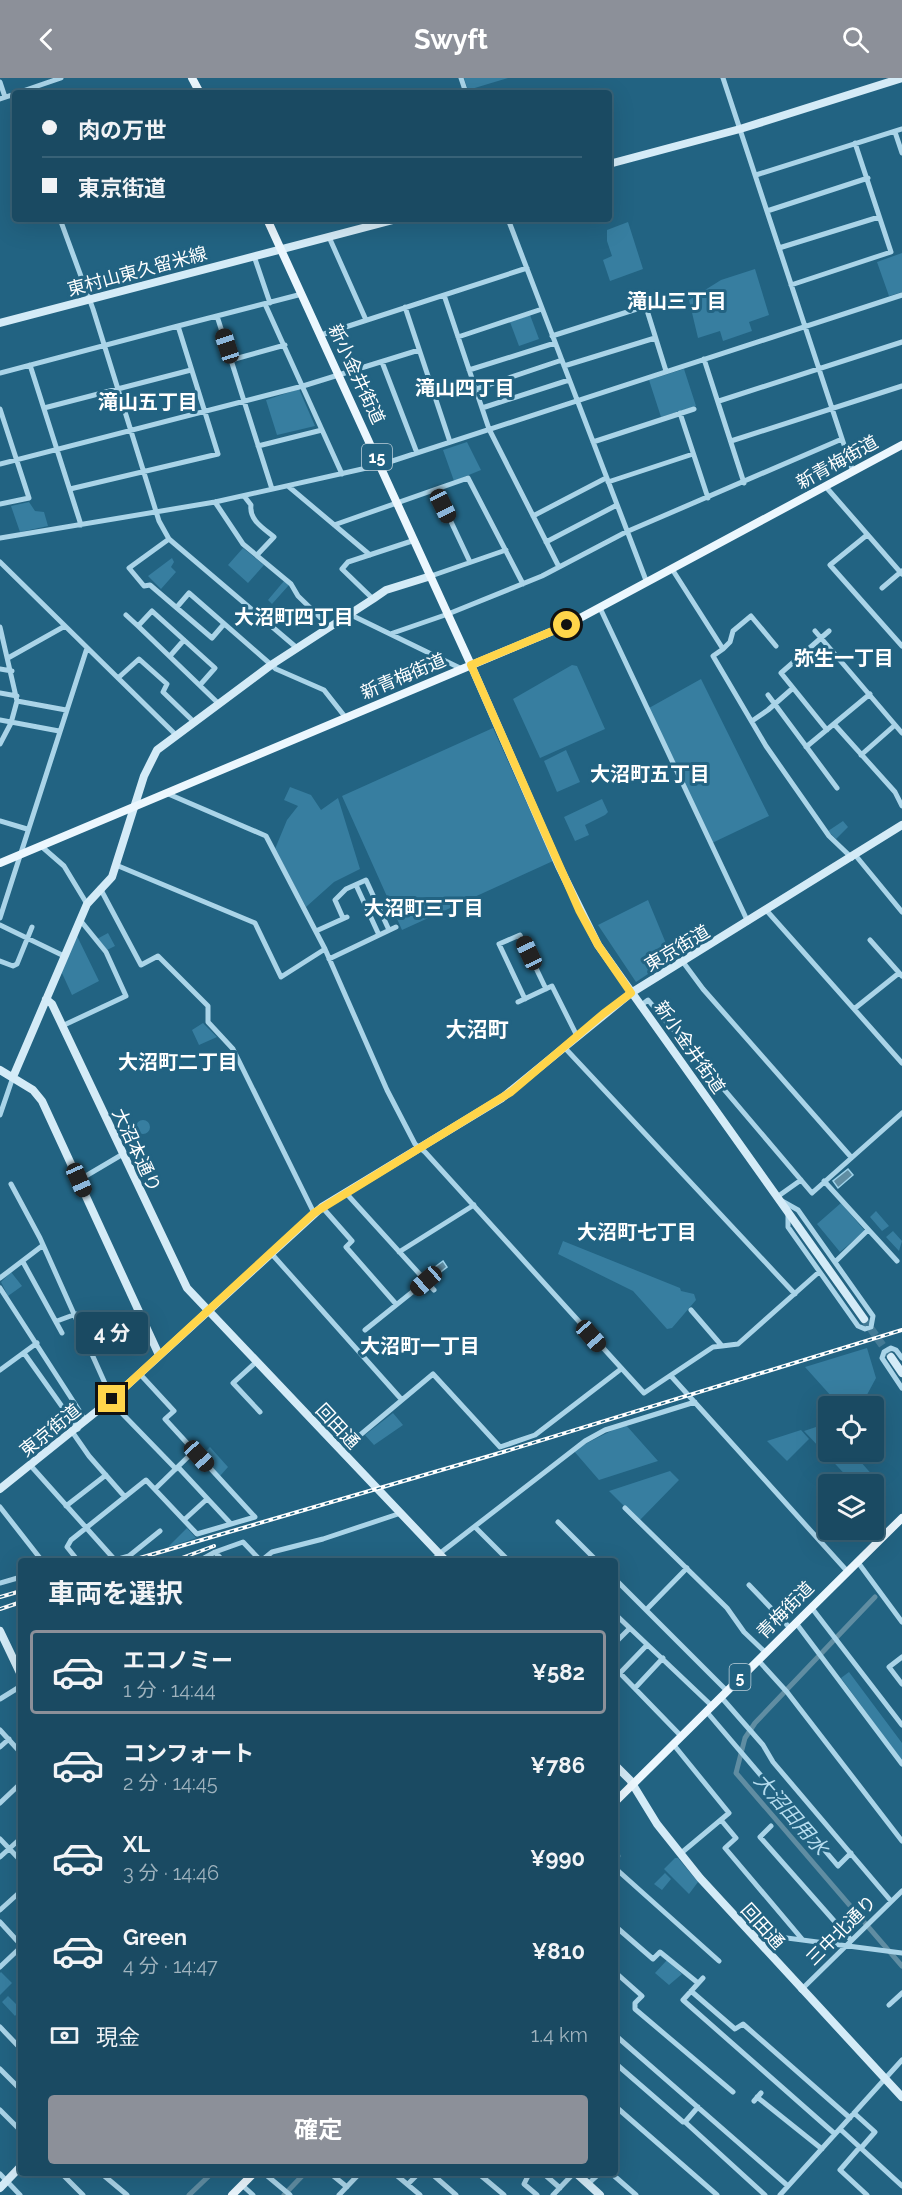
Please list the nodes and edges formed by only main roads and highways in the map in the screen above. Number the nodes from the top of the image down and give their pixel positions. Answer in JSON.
{"nodes":[{"id":1,"x":268,"y":222,"type":"edge"},
{"id":2,"x":902,"y":446,"type":"edge"},
{"id":3,"x":466,"y":667,"type":"junction"},
{"id":4,"x":0,"y":863,"type":"edge"},
{"id":5,"x":902,"y":1518,"type":"edge"},
{"id":6,"x":618,"y":1800,"type":"edge"},
{"id":7,"x":251,"y":2176,"type":"edge"},
{"id":8,"x":232,"y":2195,"type":"edge"}],
"edges":[{"from":1,"to":3,"type":"main road","name":"新小金井街道","number":"15"},
{"from":2,"to":3,"type":"main road","name":"新青梅街道"},
{"from":3,"to":4,"type":"main road","name":"新青梅街道"},
{"from":5,"to":6,"type":"main road","name":"青梅街道","number":"5"},
{"from":7,"to":8,"type":"main road"}]}
